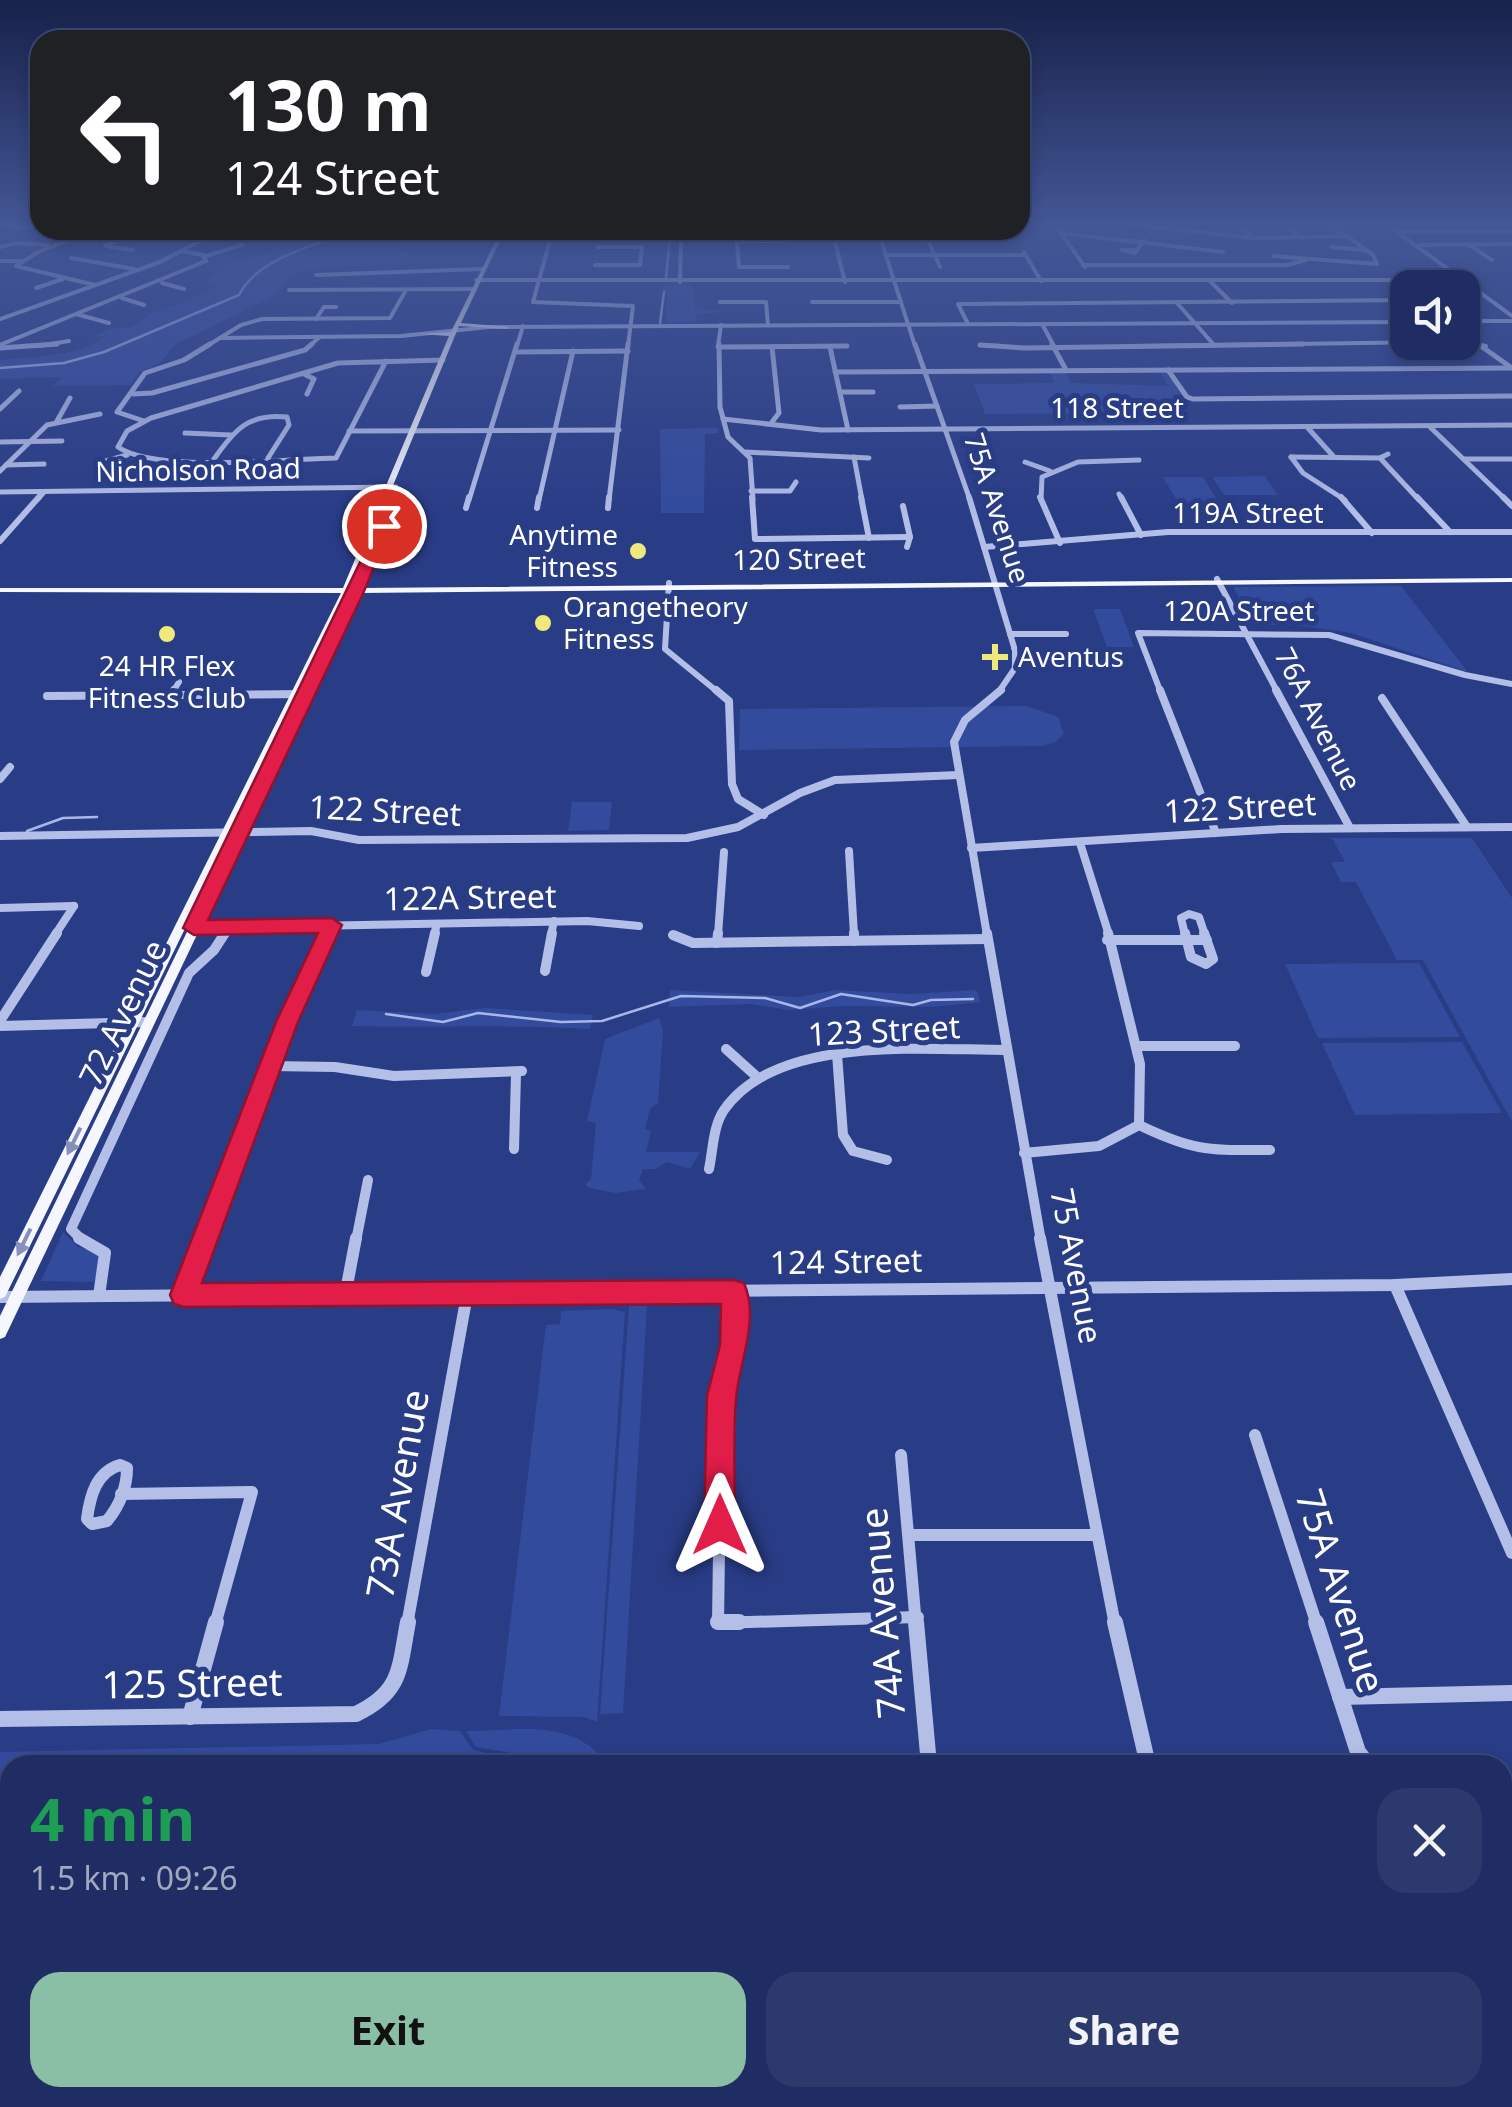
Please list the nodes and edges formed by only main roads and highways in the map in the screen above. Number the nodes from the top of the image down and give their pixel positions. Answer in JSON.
{"nodes":[{"id":1,"x":459,"y":321,"type":"edge"},
{"id":2,"x":506,"y":327,"type":"road end"},
{"id":3,"x":455,"y":331,"type":"junction"},
{"id":4,"x":424,"y":334,"type":"road end"},
{"id":5,"x":416,"y":432,"type":"junction"},
{"id":6,"x":393,"y":487,"type":"junction"},
{"id":7,"x":374,"y":524,"type":"junction"},
{"id":8,"x":377,"y":544,"type":"junction"},
{"id":9,"x":1432,"y":576,"type":"junction"},
{"id":10,"x":1512,"y":578,"type":"edge"},
{"id":11,"x":1218,"y":581,"type":"junction"},
{"id":12,"x":1404,"y":581,"type":"junction"},
{"id":13,"x":995,"y":583,"type":"junction"},
{"id":14,"x":833,"y":584,"type":"junction"},
{"id":15,"x":669,"y":586,"type":"junction"},
{"id":16,"x":353,"y":588,"type":"junction"},
{"id":17,"x":0,"y":590,"type":"edge"},
{"id":18,"x":6,"y":1295,"type":"edge"},
{"id":19,"x":0,"y":1332,"type":"edge"}],
"edges":[{"from":1,"to":3,"type":"main road","name":"72 Avenue"},
{"from":2,"to":3,"type":"main road"},
{"from":3,"to":4,"type":"main road"},
{"from":3,"to":5,"type":"main road","name":"72 Avenue"},
{"from":3,"to":5,"type":"main road","name":"72 Avenue"},
{"from":5,"to":6,"type":"main road","name":"72 Avenue"},
{"from":6,"to":7,"type":"main road","name":"72 Avenue"},
{"from":6,"to":8,"type":"main road","name":"72 Avenue"},
{"from":7,"to":8,"type":"main road"},
{"from":7,"to":16,"type":"main road","name":"72 Avenue"},
{"from":8,"to":16,"type":"main road","name":"72 Avenue"},
{"from":9,"to":10,"type":"main road","name":"120 Street"},
{"from":9,"to":11,"type":"main road","name":"120 Street"},
{"from":9,"to":12,"type":"main road"},
{"from":10,"to":12,"type":"main road","name":"120 Street"},
{"from":11,"to":12,"type":"main road","name":"120 Street"},
{"from":11,"to":13,"type":"main road","name":"120 Street"},
{"from":13,"to":14,"type":"main road","name":"120 Street"},
{"from":13,"to":14,"type":"main road","name":"120 Street"},
{"from":14,"to":15,"type":"main road","name":"120 Street"},
{"from":14,"to":15,"type":"main road","name":"120 Street"},
{"from":15,"to":16,"type":"main road","name":"120 Street"},
{"from":16,"to":17,"type":"main road","name":"120 Street"},
{"from":16,"to":18,"type":"main road","name":"72 Avenue"},
{"from":18,"to":19,"type":"main road","name":"72 Avenue"}]}
